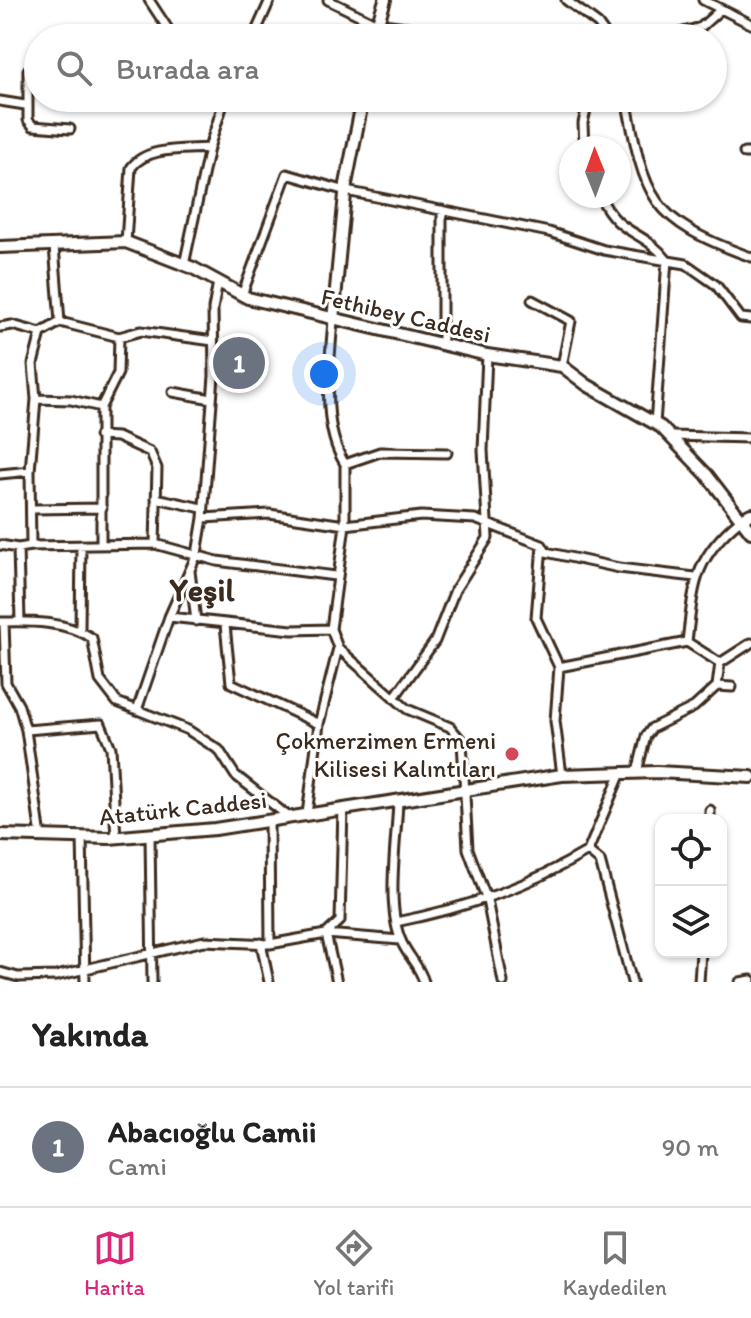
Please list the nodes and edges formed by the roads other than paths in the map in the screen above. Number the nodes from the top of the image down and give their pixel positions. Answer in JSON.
{"nodes":[{"id":1,"x":149,"y":0,"type":"edge"},
{"id":2,"x":270,"y":0,"type":"edge"},
{"id":3,"x":330,"y":0,"type":"edge"},
{"id":4,"x":385,"y":0,"type":"edge"},
{"id":5,"x":566,"y":0,"type":"edge"},
{"id":6,"x":703,"y":0,"type":"edge"},
{"id":7,"x":721,"y":9,"type":"junction"},
{"id":8,"x":375,"y":23,"type":"junction"},
{"id":9,"x":165,"y":24,"type":"edge"},
{"id":10,"x":259,"y":24,"type":"edge"},
{"id":11,"x":383,"y":24,"type":"edge"},
{"id":12,"x":595,"y":24,"type":"edge"},
{"id":13,"x":704,"y":24,"type":"edge"},
{"id":14,"x":751,"y":24,"type":"edge"},
{"id":15,"x":0,"y":101,"type":"edge"},
{"id":16,"x":24,"y":105,"type":"edge"},
{"id":17,"x":28,"y":112,"type":"edge"},
{"id":18,"x":219,"y":112,"type":"edge"},
{"id":19,"x":360,"y":112,"type":"edge"},
{"id":20,"x":586,"y":112,"type":"edge"},
{"id":21,"x":629,"y":112,"type":"edge"},
{"id":22,"x":70,"y":129,"type":"dead end"},
{"id":23,"x":584,"y":136,"type":"edge"},
{"id":24,"x":209,"y":148,"type":"junction"},
{"id":25,"x":346,"y":191,"type":"junction"},
{"id":26,"x":607,"y":208,"type":"edge"},
{"id":27,"x":442,"y":210,"type":"junction"},
{"id":28,"x":126,"y":242,"type":"junction"},
{"id":29,"x":54,"y":246,"type":"junction"},
{"id":30,"x":0,"y":247,"type":"edge"},
{"id":31,"x":751,"y":257,"type":"edge"},
{"id":32,"x":667,"y":260,"type":"junction"},
{"id":33,"x":184,"y":265,"type":"junction"},
{"id":34,"x":218,"y":282,"type":"junction"},
{"id":35,"x":242,"y":295,"type":"junction"},
{"id":36,"x":532,"y":300,"type":"dead end"},
{"id":37,"x":751,"y":319,"type":"edge"},
{"id":38,"x":333,"y":320,"type":"junction"},
{"id":39,"x":60,"y":322,"type":"junction"},
{"id":40,"x":0,"y":327,"type":"edge"},
{"id":41,"x":41,"y":333,"type":"junction"},
{"id":42,"x":119,"y":337,"type":"junction"},
{"id":43,"x":213,"y":341,"type":"junction"},
{"id":44,"x":442,"y":345,"type":"junction"},
{"id":45,"x":487,"y":355,"type":"junction"},
{"id":46,"x":562,"y":366,"type":"junction"},
{"id":47,"x":173,"y":392,"type":"dead end"},
{"id":48,"x":36,"y":399,"type":"junction"},
{"id":49,"x":212,"y":399,"type":"junction"},
{"id":50,"x":101,"y":407,"type":"junction"},
{"id":51,"x":655,"y":424,"type":"junction"},
{"id":52,"x":99,"y":436,"type":"junction"},
{"id":53,"x":670,"y":436,"type":"junction"},
{"id":54,"x":751,"y":438,"type":"edge"},
{"id":55,"x":447,"y":453,"type":"dead end"},
{"id":56,"x":345,"y":464,"type":"junction"},
{"id":57,"x":30,"y":471,"type":"junction"},
{"id":58,"x":0,"y":474,"type":"edge"},
{"id":59,"x":156,"y":498,"type":"junction"},
{"id":60,"x":102,"y":508,"type":"junction"},
{"id":61,"x":202,"y":508,"type":"junction"},
{"id":62,"x":33,"y":509,"type":"junction"},
{"id":63,"x":751,"y":514,"type":"edge"},
{"id":64,"x":203,"y":518,"type":"junction"},
{"id":65,"x":740,"y":520,"type":"junction"},
{"id":66,"x":488,"y":522,"type":"junction"},
{"id":67,"x":345,"y":525,"type":"junction"},
{"id":68,"x":751,"y":532,"type":"edge"},
{"id":69,"x":101,"y":543,"type":"junction"},
{"id":70,"x":155,"y":544,"type":"junction"},
{"id":71,"x":0,"y":545,"type":"edge"},
{"id":72,"x":81,"y":545,"type":"junction"},
{"id":73,"x":542,"y":545,"type":"junction"},
{"id":74,"x":31,"y":546,"type":"junction"},
{"id":75,"x":18,"y":548,"type":"junction"},
{"id":76,"x":197,"y":554,"type":"junction"},
{"id":77,"x":190,"y":569,"type":"junction"},
{"id":78,"x":335,"y":576,"type":"junction"},
{"id":79,"x":695,"y":577,"type":"junction"},
{"id":80,"x":169,"y":617,"type":"junction"},
{"id":81,"x":20,"y":621,"type":"junction"},
{"id":82,"x":196,"y":621,"type":"junction"},
{"id":83,"x":2,"y":622,"type":"edge"},
{"id":84,"x":225,"y":625,"type":"junction"},
{"id":85,"x":331,"y":629,"type":"junction"},
{"id":86,"x":80,"y":630,"type":"junction"},
{"id":87,"x":687,"y":642,"type":"junction"},
{"id":88,"x":751,"y":643,"type":"edge"},
{"id":89,"x":338,"y":648,"type":"junction"},
{"id":90,"x":720,"y":663,"type":"junction"},
{"id":91,"x":559,"y":667,"type":"junction"},
{"id":92,"x":717,"y":686,"type":"junction"},
{"id":93,"x":732,"y":687,"type":"dead end"},
{"id":94,"x":394,"y":698,"type":"junction"},
{"id":95,"x":137,"y":710,"type":"junction"},
{"id":96,"x":319,"y":724,"type":"junction"},
{"id":97,"x":26,"y":730,"type":"junction"},
{"id":98,"x":637,"y":772,"type":"junction"},
{"id":99,"x":621,"y":773,"type":"junction"},
{"id":100,"x":562,"y":775,"type":"junction"},
{"id":101,"x":751,"y":777,"type":"edge"},
{"id":102,"x":463,"y":790,"type":"junction"},
{"id":103,"x":398,"y":800,"type":"junction"},
{"id":104,"x":343,"y":808,"type":"junction"},
{"id":105,"x":710,"y":810,"type":"dead end"},
{"id":106,"x":307,"y":814,"type":"junction"},
{"id":107,"x":710,"y":814,"type":"edge"},
{"id":108,"x":289,"y":817,"type":"junction"},
{"id":109,"x":269,"y":821,"type":"junction"},
{"id":110,"x":0,"y":835,"type":"edge"},
{"id":111,"x":150,"y":835,"type":"junction"},
{"id":112,"x":41,"y":837,"type":"junction"},
{"id":113,"x":82,"y":837,"type":"junction"},
{"id":114,"x":116,"y":838,"type":"junction"},
{"id":115,"x":588,"y":851,"type":"junction"},
{"id":116,"x":487,"y":900,"type":"junction"},
{"id":117,"x":396,"y":922,"type":"junction"},
{"id":118,"x":326,"y":934,"type":"junction"},
{"id":119,"x":400,"y":940,"type":"junction"},
{"id":120,"x":266,"y":943,"type":"junction"},
{"id":121,"x":150,"y":952,"type":"junction"},
{"id":122,"x":701,"y":958,"type":"edge"},
{"id":123,"x":84,"y":969,"type":"junction"},
{"id":124,"x":0,"y":972,"type":"edge"},
{"id":125,"x":23,"y":979,"type":"edge"},
{"id":126,"x":751,"y":980,"type":"edge"},
{"id":127,"x":85,"y":982,"type":"edge"},
{"id":128,"x":152,"y":982,"type":"edge"},
{"id":129,"x":269,"y":982,"type":"edge"},
{"id":130,"x":337,"y":982,"type":"edge"},
{"id":131,"x":424,"y":982,"type":"edge"},
{"id":132,"x":503,"y":982,"type":"edge"},
{"id":133,"x":632,"y":982,"type":"edge"},
{"id":134,"x":699,"y":982,"type":"edge"},
{"id":135,"x":740,"y":982,"type":"edge"}],
"edges":[{"from":1,"to":9,"type":"street"},
{"from":2,"to":10,"type":"street"},
{"from":3,"to":8,"type":"street"},
{"from":4,"to":8,"type":"street"},
{"from":5,"to":12,"type":"street"},
{"from":6,"to":7,"type":"street"},
{"from":7,"to":13,"type":"street"},
{"from":7,"to":14,"type":"street"},
{"from":8,"to":11,"type":"street"},
{"from":15,"to":16,"type":"street"},
{"from":17,"to":22,"type":"street"},
{"from":18,"to":24,"type":"street"},
{"from":19,"to":25,"type":"street"},
{"from":20,"to":23,"type":"street"},
{"from":21,"to":31,"type":"street"},
{"from":24,"to":28,"type":"street"},
{"from":24,"to":33,"type":"street"},
{"from":25,"to":27,"type":"street"},
{"from":25,"to":35,"type":"street"},
{"from":25,"to":38,"type":"street"},
{"from":26,"to":32,"type":"street"},
{"from":27,"to":32,"type":"street"},
{"from":27,"to":44,"type":"street"},
{"from":28,"to":29,"type":"street","name":"Fethibey Caddesi"},
{"from":28,"to":33,"type":"street","name":"Fethibey Caddesi"},
{"from":29,"to":30,"type":"street","name":"Fethibey Caddesi"},
{"from":29,"to":39,"type":"street"},
{"from":32,"to":37,"type":"street"},
{"from":32,"to":51,"type":"street"},
{"from":33,"to":34,"type":"street","name":"Fethibey Caddesi"},
{"from":34,"to":35,"type":"street","name":"Fethibey Caddesi"},
{"from":34,"to":43,"type":"street"},
{"from":35,"to":38,"type":"street","name":"Fethibey Caddesi"},
{"from":36,"to":46,"type":"street"},
{"from":38,"to":44,"type":"street","name":"Fethibey Caddesi"},
{"from":38,"to":56,"type":"street"},
{"from":39,"to":41,"type":"street"},
{"from":39,"to":42,"type":"street"},
{"from":40,"to":41,"type":"street"},
{"from":41,"to":48,"type":"street"},
{"from":42,"to":43,"type":"street"},
{"from":42,"to":50,"type":"street"},
{"from":43,"to":49,"type":"street"},
{"from":44,"to":45,"type":"street","name":"Fethibey Caddesi"},
{"from":45,"to":46,"type":"street","name":"Fethibey Caddesi"},
{"from":45,"to":66,"type":"street"},
{"from":46,"to":51,"type":"street","name":"Fethibey Caddesi"},
{"from":47,"to":49,"type":"street"},
{"from":48,"to":50,"type":"street"},
{"from":48,"to":57,"type":"street"},
{"from":49,"to":61,"type":"street"},
{"from":50,"to":52,"type":"street"},
{"from":51,"to":53,"type":"street","name":"Fethibey Caddesi"},
{"from":52,"to":59,"type":"street"},
{"from":52,"to":60,"type":"street"},
{"from":53,"to":54,"type":"street"},
{"from":53,"to":65,"type":"street","name":"Fethibey Caddesi"},
{"from":55,"to":56,"type":"street"},
{"from":56,"to":67,"type":"street"},
{"from":57,"to":58,"type":"street"},
{"from":57,"to":62,"type":"street"},
{"from":59,"to":61,"type":"street"},
{"from":59,"to":70,"type":"street"},
{"from":60,"to":62,"type":"street"},
{"from":60,"to":69,"type":"street"},
{"from":61,"to":64,"type":"street"},
{"from":62,"to":74,"type":"street"},
{"from":63,"to":65,"type":"street"},
{"from":64,"to":67,"type":"street"},
{"from":64,"to":76,"type":"street"},
{"from":65,"to":68,"type":"street","name":"Fethibey Caddesi"},
{"from":65,"to":79,"type":"street"},
{"from":66,"to":67,"type":"street"},
{"from":66,"to":73,"type":"street"},
{"from":66,"to":94,"type":"street"},
{"from":67,"to":78,"type":"street"},
{"from":69,"to":70,"type":"street"},
{"from":69,"to":72,"type":"street"},
{"from":70,"to":76,"type":"street"},
{"from":71,"to":75,"type":"street"},
{"from":72,"to":74,"type":"street"},
{"from":72,"to":86,"type":"street"},
{"from":73,"to":79,"type":"street"},
{"from":73,"to":91,"type":"street"},
{"from":74,"to":75,"type":"street"},
{"from":75,"to":81,"type":"street"},
{"from":76,"to":77,"type":"street"},
{"from":76,"to":78,"type":"street"},
{"from":77,"to":80,"type":"street"},
{"from":77,"to":82,"type":"street"},
{"from":78,"to":85,"type":"street"},
{"from":79,"to":87,"type":"street"},
{"from":80,"to":82,"type":"street"},
{"from":80,"to":95,"type":"street"},
{"from":81,"to":83,"type":"street"},
{"from":81,"to":86,"type":"street"},
{"from":82,"to":84,"type":"street"},
{"from":83,"to":97,"type":"street"},
{"from":84,"to":85,"type":"street"},
{"from":84,"to":96,"type":"street"},
{"from":85,"to":89,"type":"street"},
{"from":86,"to":95,"type":"street"},
{"from":87,"to":90,"type":"street"},
{"from":87,"to":91,"type":"street"},
{"from":88,"to":90,"type":"street"},
{"from":89,"to":94,"type":"street"},
{"from":89,"to":96,"type":"street"},
{"from":90,"to":92,"type":"street"},
{"from":91,"to":100,"type":"street"},
{"from":92,"to":93,"type":"street"},
{"from":92,"to":98,"type":"street"},
{"from":94,"to":102,"type":"street"},
{"from":95,"to":108,"type":"street"},
{"from":96,"to":106,"type":"street"},
{"from":97,"to":112,"type":"street"},
{"from":97,"to":114,"type":"street"},
{"from":98,"to":99,"type":"street","name":"Atatürk Caddesi"},
{"from":98,"to":101,"type":"street","name":"Atatürk Caddesi"},
{"from":99,"to":100,"type":"street","name":"Atatürk Caddesi"},
{"from":99,"to":115,"type":"street"},
{"from":100,"to":102,"type":"street","name":"Atatürk Caddesi"},
{"from":102,"to":103,"type":"street","name":"Atatürk Caddesi"},
{"from":102,"to":116,"type":"street"},
{"from":103,"to":104,"type":"street","name":"Atatürk Caddesi"},
{"from":103,"to":117,"type":"street"},
{"from":104,"to":106,"type":"street","name":"Atatürk Caddesi"},
{"from":104,"to":118,"type":"street"},
{"from":105,"to":107,"type":"street"},
{"from":106,"to":108,"type":"street","name":"Atatürk Caddesi"},
{"from":108,"to":109,"type":"street","name":"Atatürk Caddesi"},
{"from":109,"to":111,"type":"street","name":"Atatürk Caddesi"},
{"from":109,"to":120,"type":"street"},
{"from":110,"to":112,"type":"street","name":"Atatürk Caddesi"},
{"from":111,"to":114,"type":"street","name":"Atatürk Caddesi"},
{"from":111,"to":121,"type":"street"},
{"from":112,"to":113,"type":"street","name":"Atatürk Caddesi"},
{"from":113,"to":114,"type":"street","name":"Atatürk Caddesi"},
{"from":113,"to":123,"type":"street"},
{"from":115,"to":116,"type":"street"},
{"from":115,"to":133,"type":"street"},
{"from":116,"to":117,"type":"street"},
{"from":116,"to":132,"type":"street"},
{"from":117,"to":119,"type":"street"},
{"from":118,"to":119,"type":"street"},
{"from":118,"to":120,"type":"street"},
{"from":118,"to":130,"type":"street"},
{"from":119,"to":131,"type":"street"},
{"from":120,"to":121,"type":"street"},
{"from":120,"to":129,"type":"street"},
{"from":121,"to":123,"type":"street"},
{"from":121,"to":128,"type":"street"},
{"from":122,"to":134,"type":"street"},
{"from":123,"to":125,"type":"street"},
{"from":123,"to":127,"type":"street"},
{"from":124,"to":125,"type":"street"},
{"from":126,"to":135,"type":"street"}]}
